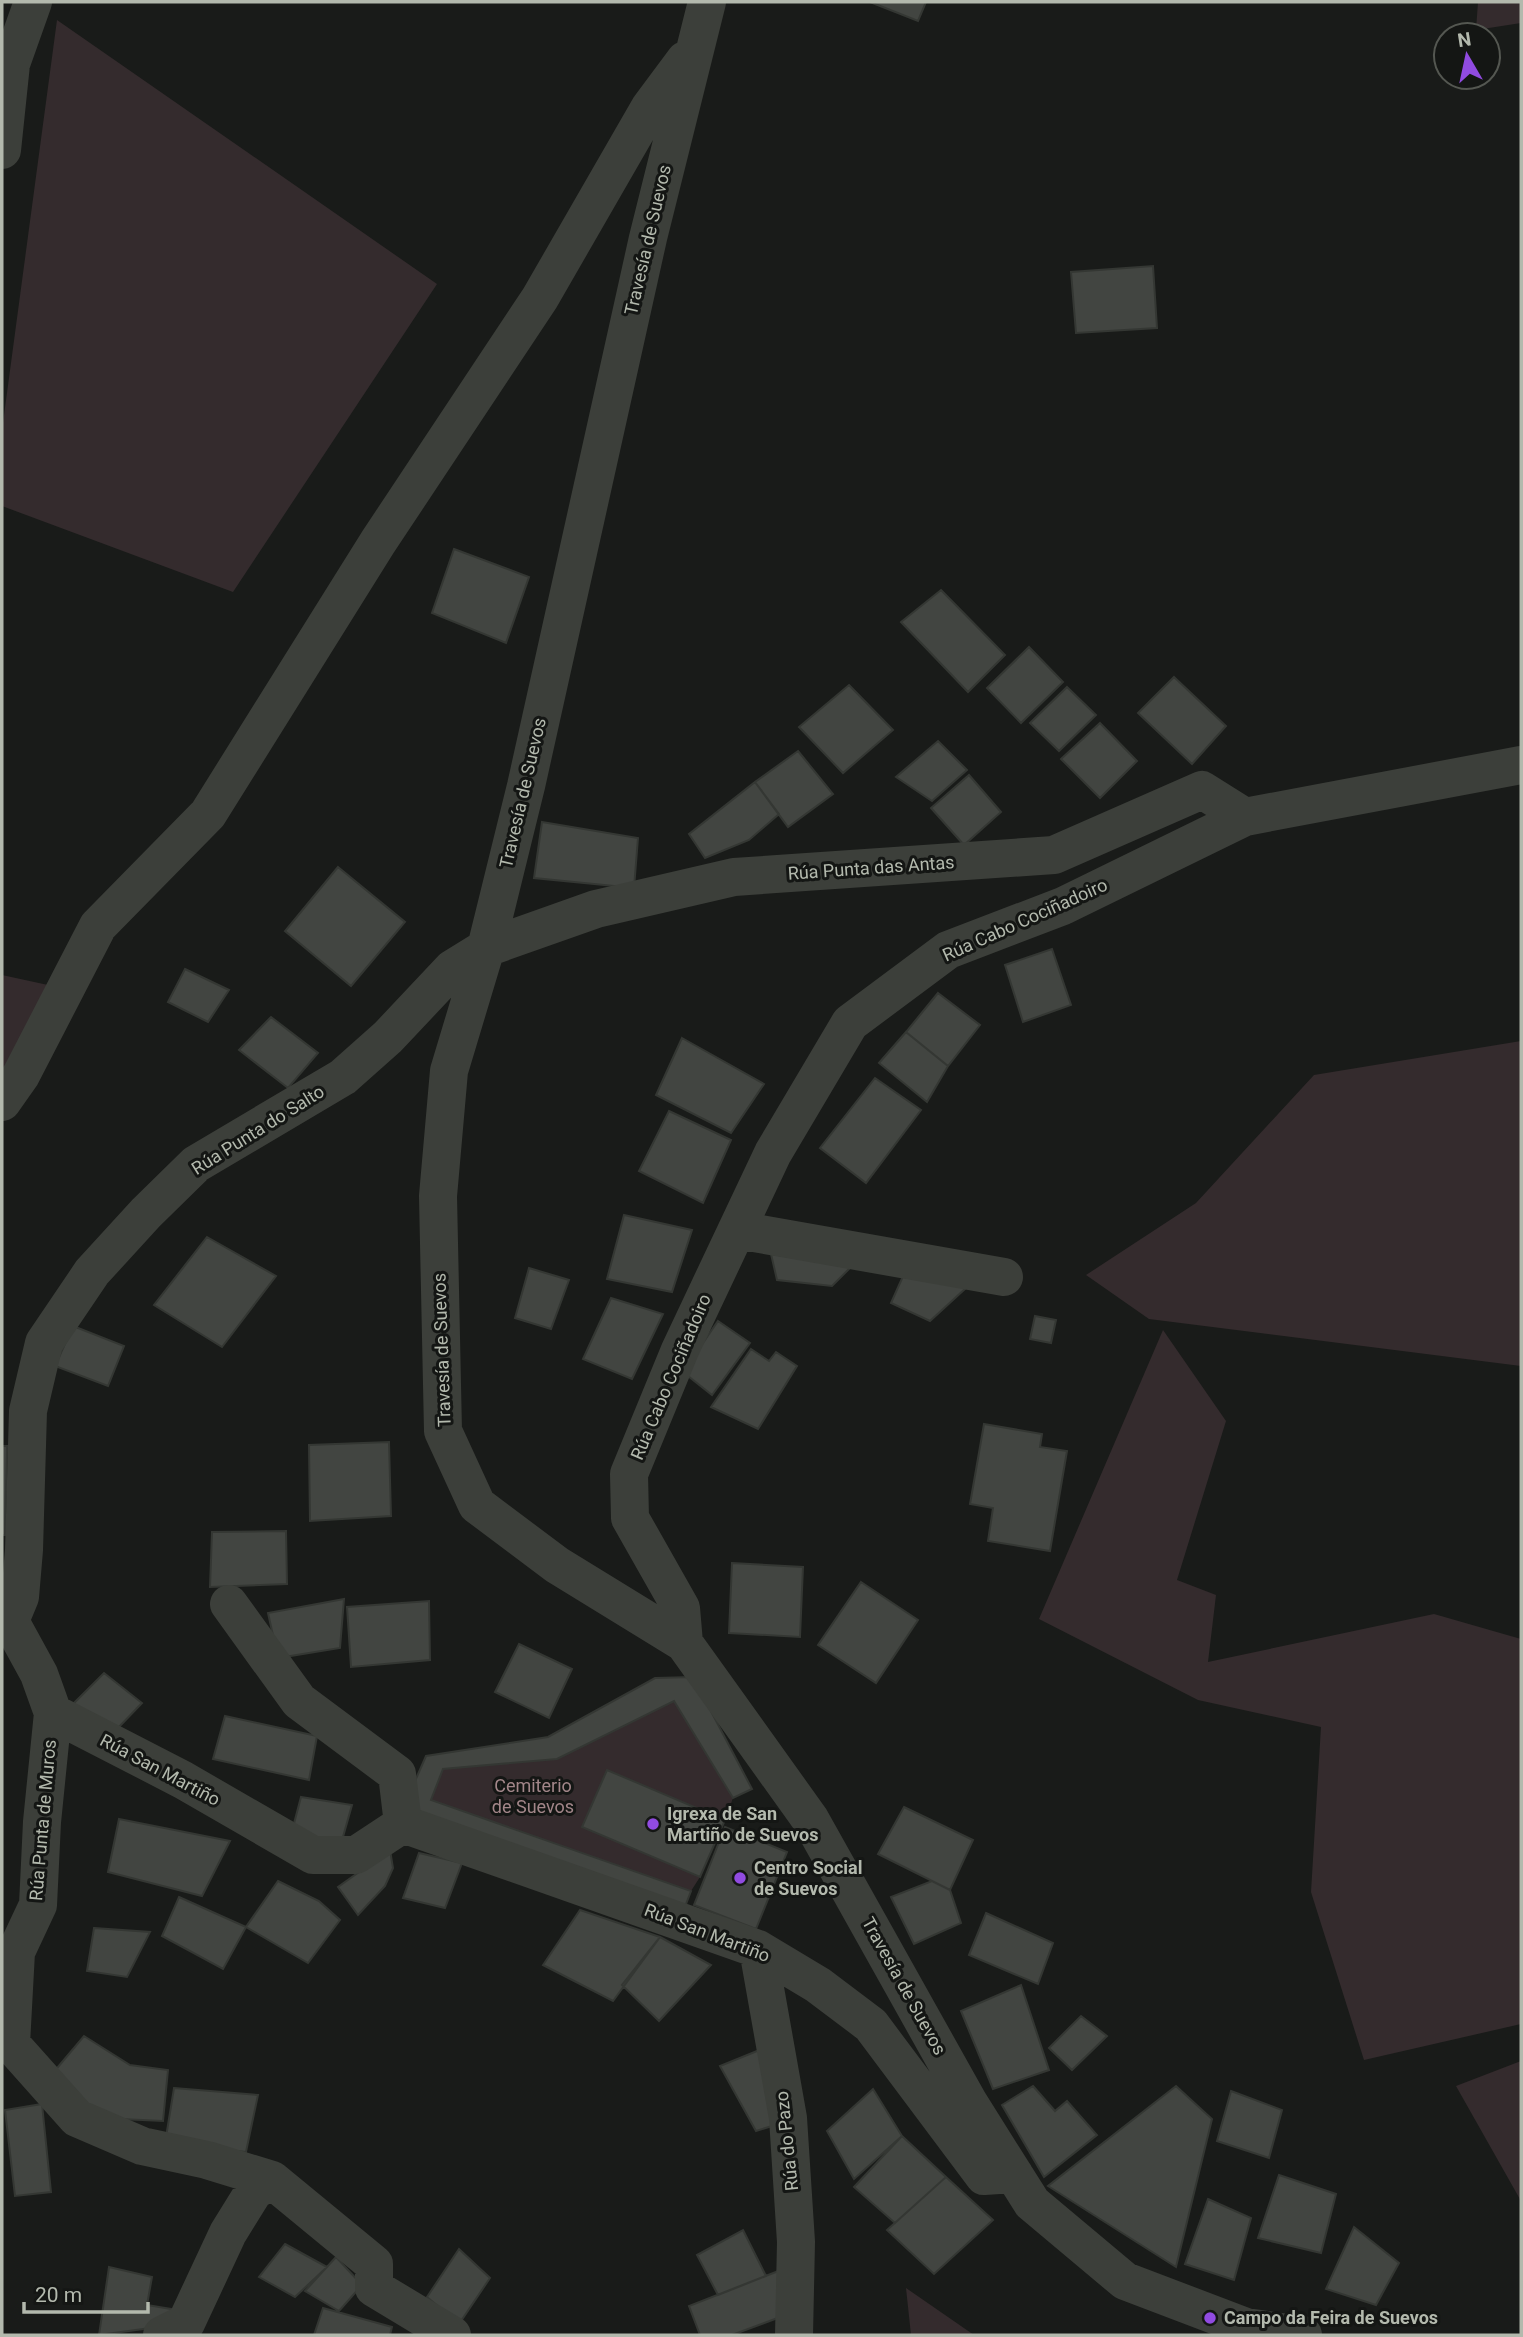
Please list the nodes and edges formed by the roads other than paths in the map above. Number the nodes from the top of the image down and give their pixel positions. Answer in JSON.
{"nodes":[{"id":1,"x":33,"y":2,"type":"edge"},
{"id":2,"x":707,"y":2,"type":"edge"},
{"id":3,"x":697,"y":43,"type":"junction"},
{"id":4,"x":2,"y":150,"type":"edge"},
{"id":5,"x":1521,"y":765,"type":"edge"},
{"id":6,"x":1245,"y":817,"type":"junction"},
{"id":7,"x":486,"y":948,"type":"junction"},
{"id":8,"x":2,"y":1102,"type":"edge"},
{"id":9,"x":737,"y":1230,"type":"junction"},
{"id":10,"x":1004,"y":1277,"type":"dead end"},
{"id":11,"x":229,"y":1604,"type":"dead end"},
{"id":12,"x":6,"y":1619,"type":"edge"},
{"id":13,"x":684,"y":1643,"type":"junction"},
{"id":14,"x":53,"y":1713,"type":"junction"},
{"id":15,"x":403,"y":1824,"type":"junction"},
{"id":16,"x":758,"y":1949,"type":"junction"},
{"id":17,"x":1014,"y":2174,"type":"junction"},
{"id":18,"x":272,"y":2180,"type":"junction"},
{"id":19,"x":162,"y":2335,"type":"edge"},
{"id":20,"x":452,"y":2335,"type":"edge"},
{"id":21,"x":794,"y":2335,"type":"edge"},
{"id":22,"x":1303,"y":2335,"type":"edge"}],
"edges":[{"from":1,"to":4,"type":"street"},
{"from":2,"to":3,"type":"street","name":"Travesía de Suevos"},
{"from":3,"to":7,"type":"street","name":"Travesía de Suevos"},
{"from":3,"to":8,"type":"street"},
{"from":5,"to":6,"type":"street","name":"Rúa Cabo Cociñadoiro"},
{"from":6,"to":7,"type":"street","name":"Rúa Punta das Antas"},
{"from":6,"to":9,"type":"street","name":"Rúa Cabo Cociñadoiro"},
{"from":7,"to":12,"type":"street","name":"Rúa Punta do Salto"},
{"from":7,"to":13,"type":"street","name":"Travesía de Suevos"},
{"from":9,"to":10,"type":"street"},
{"from":9,"to":13,"type":"street","name":"Rúa Cabo Cociñadoiro"},
{"from":11,"to":15,"type":"street"},
{"from":12,"to":14,"type":"street"},
{"from":13,"to":17,"type":"street","name":"Travesía de Suevos"},
{"from":14,"to":15,"type":"street","name":"Rúa San Martiño"},
{"from":14,"to":18,"type":"street","name":"Rúa Punta de Muros"},
{"from":15,"to":16,"type":"street","name":"Rúa San Martiño"},
{"from":16,"to":17,"type":"street","name":"Rúa San Martiño"},
{"from":16,"to":21,"type":"street","name":"Rúa do Pazo"},
{"from":17,"to":22,"type":"street","name":"Travesía de Suevos"},
{"from":18,"to":19,"type":"street"},
{"from":18,"to":20,"type":"street","name":"Rúa Punta de Muros"}]}
